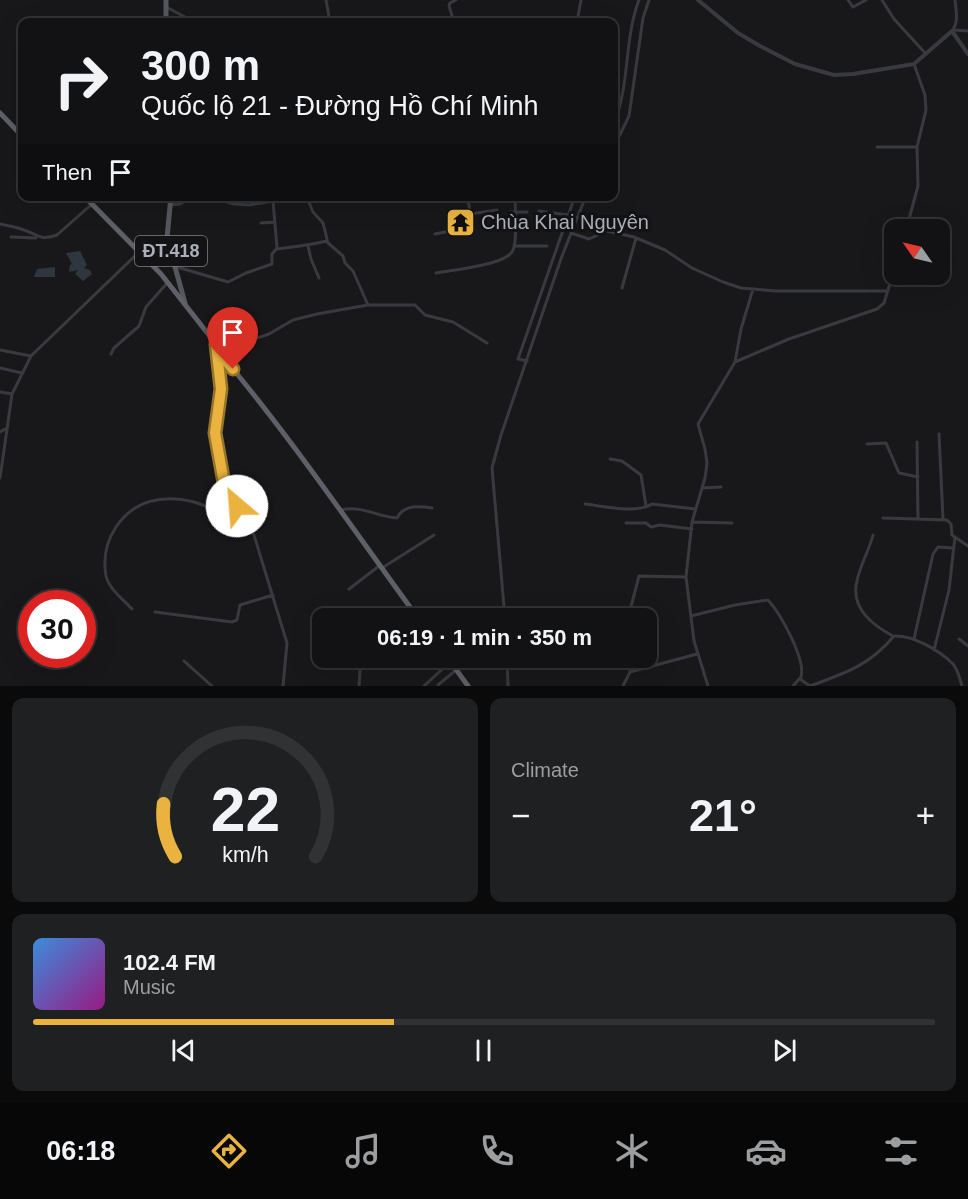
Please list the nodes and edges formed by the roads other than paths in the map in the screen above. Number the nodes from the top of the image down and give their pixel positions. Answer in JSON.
{"nodes":[{"id":1,"x":326,"y":0,"type":"edge"},
{"id":2,"x":456,"y":0,"type":"edge"},
{"id":3,"x":581,"y":0,"type":"edge"},
{"id":4,"x":639,"y":0,"type":"edge"},
{"id":5,"x":649,"y":0,"type":"edge"},
{"id":6,"x":698,"y":0,"type":"edge"},
{"id":7,"x":848,"y":0,"type":"edge"},
{"id":8,"x":866,"y":0,"type":"edge"},
{"id":9,"x":882,"y":0,"type":"edge"},
{"id":10,"x":955,"y":0,"type":"edge"},
{"id":11,"x":166,"y":3,"type":"edge"},
{"id":12,"x":188,"y":18,"type":"edge"},
{"id":13,"x":329,"y":18,"type":"edge"},
{"id":14,"x":453,"y":18,"type":"edge"},
{"id":15,"x":578,"y":18,"type":"edge"},
{"id":16,"x":953,"y":31,"type":"junction"},
{"id":17,"x":968,"y":31,"type":"edge"},
{"id":18,"x":927,"y":54,"type":"junction"},
{"id":19,"x":968,"y":54,"type":"edge"},
{"id":20,"x":914,"y":64,"type":"junction"},
{"id":21,"x":618,"y":105,"type":"edge"},
{"id":22,"x":0,"y":113,"type":"edge"},
{"id":23,"x":18,"y":132,"type":"edge"},
{"id":24,"x":618,"y":139,"type":"edge"},
{"id":25,"x":877,"y":147,"type":"dead end"},
{"id":26,"x":917,"y":147,"type":"junction"},
{"id":27,"x":89,"y":201,"type":"edge"},
{"id":28,"x":170,"y":201,"type":"edge"},
{"id":29,"x":185,"y":201,"type":"edge"},
{"id":30,"x":224,"y":201,"type":"edge"},
{"id":31,"x":273,"y":201,"type":"junction"},
{"id":32,"x":285,"y":201,"type":"edge"},
{"id":33,"x":310,"y":201,"type":"edge"},
{"id":34,"x":466,"y":201,"type":"edge"},
{"id":35,"x":514,"y":201,"type":"edge"},
{"id":36,"x":573,"y":201,"type":"edge"},
{"id":37,"x":584,"y":201,"type":"edge"},
{"id":38,"x":92,"y":204,"type":"junction"},
{"id":39,"x":170,"y":205,"type":"junction"},
{"id":40,"x":497,"y":210,"type":"dead end"},
{"id":41,"x":513,"y":211,"type":"junction"},
{"id":42,"x":538,"y":211,"type":"dead end"},
{"id":43,"x":526,"y":212,"type":"dead end"},
{"id":44,"x":470,"y":214,"type":"junction"},
{"id":45,"x":568,"y":215,"type":"junction"},
{"id":46,"x":909,"y":219,"type":"edge"},
{"id":47,"x":275,"y":222,"type":"junction"},
{"id":48,"x":261,"y":223,"type":"dead end"},
{"id":49,"x":0,"y":224,"type":"edge"},
{"id":50,"x":571,"y":233,"type":"junction"},
{"id":51,"x":435,"y":234,"type":"dead end"},
{"id":52,"x":11,"y":237,"type":"dead end"},
{"id":53,"x":636,"y":237,"type":"junction"},
{"id":54,"x":39,"y":238,"type":"junction"},
{"id":55,"x":327,"y":241,"type":"junction"},
{"id":56,"x":308,"y":246,"type":"junction"},
{"id":57,"x":514,"y":246,"type":"junction"},
{"id":58,"x":547,"y":246,"type":"dead end"},
{"id":59,"x":277,"y":249,"type":"junction"},
{"id":60,"x":139,"y":252,"type":"junction"},
{"id":61,"x":175,"y":267,"type":"junction"},
{"id":62,"x":436,"y":273,"type":"dead end"},
{"id":63,"x":319,"y":278,"type":"dead end"},
{"id":64,"x":168,"y":282,"type":"junction"},
{"id":65,"x":890,"y":285,"type":"edge"},
{"id":66,"x":622,"y":288,"type":"dead end"},
{"id":67,"x":753,"y":290,"type":"junction"},
{"id":68,"x":888,"y":291,"type":"junction"},
{"id":69,"x":185,"y":303,"type":"junction"},
{"id":70,"x":368,"y":305,"type":"junction"},
{"id":71,"x":487,"y":343,"type":"dead end"},
{"id":72,"x":217,"y":348,"type":"junction"},
{"id":73,"x":0,"y":350,"type":"edge"},
{"id":74,"x":111,"y":354,"type":"dead end"},
{"id":75,"x":31,"y":356,"type":"junction"},
{"id":76,"x":527,"y":361,"type":"junction"},
{"id":77,"x":735,"y":362,"type":"junction"},
{"id":78,"x":0,"y":368,"type":"edge"},
{"id":79,"x":22,"y":373,"type":"junction"},
{"id":80,"x":0,"y":392,"type":"edge"},
{"id":81,"x":12,"y":394,"type":"junction"},
{"id":82,"x":7,"y":428,"type":"junction"},
{"id":83,"x":0,"y":432,"type":"edge"},
{"id":84,"x":939,"y":434,"type":"dead end"},
{"id":85,"x":917,"y":442,"type":"dead end"},
{"id":86,"x":867,"y":444,"type":"dead end"},
{"id":87,"x":610,"y":459,"type":"dead end"},
{"id":88,"x":918,"y":477,"type":"junction"},
{"id":89,"x":0,"y":478,"type":"edge"},
{"id":90,"x":721,"y":487,"type":"dead end"},
{"id":91,"x":702,"y":488,"type":"junction"},
{"id":92,"x":585,"y":504,"type":"dead end"},
{"id":93,"x":237,"y":506,"type":"junction"},
{"id":94,"x":432,"y":508,"type":"dead end"},
{"id":95,"x":646,"y":508,"type":"junction"},
{"id":96,"x":695,"y":509,"type":"junction"},
{"id":97,"x":341,"y":510,"type":"junction"},
{"id":98,"x":883,"y":518,"type":"dead end"},
{"id":99,"x":918,"y":519,"type":"junction"},
{"id":100,"x":944,"y":519,"type":"junction"},
{"id":101,"x":692,"y":522,"type":"junction"},
{"id":102,"x":626,"y":523,"type":"dead end"},
{"id":103,"x":732,"y":524,"type":"dead end"},
{"id":104,"x":692,"y":529,"type":"junction"},
{"id":105,"x":434,"y":535,"type":"dead end"},
{"id":106,"x":873,"y":535,"type":"dead end"},
{"id":107,"x":955,"y":537,"type":"junction"},
{"id":108,"x":968,"y":546,"type":"edge"},
{"id":109,"x":952,"y":548,"type":"junction"},
{"id":110,"x":381,"y":566,"type":"junction"},
{"id":111,"x":686,"y":577,"type":"junction"},
{"id":112,"x":349,"y":589,"type":"dead end"},
{"id":113,"x":273,"y":595,"type":"junction"},
{"id":114,"x":411,"y":608,"type":"edge"},
{"id":115,"x":504,"y":608,"type":"edge"},
{"id":116,"x":631,"y":608,"type":"edge"},
{"id":117,"x":132,"y":609,"type":"dead end"},
{"id":118,"x":155,"y":612,"type":"dead end"},
{"id":119,"x":692,"y":616,"type":"junction"},
{"id":120,"x":894,"y":636,"type":"junction"},
{"id":121,"x":914,"y":639,"type":"junction"},
{"id":122,"x":959,"y":639,"type":"dead end"},
{"id":123,"x":968,"y":646,"type":"edge"},
{"id":124,"x":934,"y":650,"type":"junction"},
{"id":125,"x":698,"y":654,"type":"junction"},
{"id":126,"x":184,"y":661,"type":"dead end"},
{"id":127,"x":360,"y":668,"type":"edge"},
{"id":128,"x":441,"y":668,"type":"edge"},
{"id":129,"x":507,"y":668,"type":"edge"},
{"id":130,"x":630,"y":668,"type":"edge"},
{"id":131,"x":456,"y":670,"type":"joint"},
{"id":132,"x":630,"y":672,"type":"junction"},
{"id":133,"x":800,"y":679,"type":"junction"},
{"id":134,"x":438,"y":685,"type":"edge"},
{"id":135,"x":212,"y":686,"type":"edge"},
{"id":136,"x":283,"y":686,"type":"edge"},
{"id":137,"x":359,"y":686,"type":"edge"},
{"id":138,"x":424,"y":686,"type":"edge"},
{"id":139,"x":468,"y":686,"type":"edge"},
{"id":140,"x":508,"y":686,"type":"edge"},
{"id":141,"x":623,"y":686,"type":"edge"},
{"id":142,"x":708,"y":686,"type":"edge"},
{"id":143,"x":793,"y":686,"type":"edge"},
{"id":144,"x":962,"y":686,"type":"edge"}],
"edges":[{"from":1,"to":13,"type":"street"},
{"from":2,"to":14,"type":"street"},
{"from":3,"to":15,"type":"street"},
{"from":4,"to":21,"type":"street"},
{"from":5,"to":24,"type":"street"},
{"from":6,"to":20,"type":"street"},
{"from":7,"to":8,"type":"street"},
{"from":9,"to":18,"type":"street"},
{"from":10,"to":16,"type":"street"},
{"from":11,"to":12,"type":"street"},
{"from":16,"to":17,"type":"street"},
{"from":16,"to":18,"type":"street"},
{"from":16,"to":19,"type":"street"},
{"from":18,"to":20,"type":"street"},
{"from":20,"to":26,"type":"street"},
{"from":22,"to":23,"type":"highway"},
{"from":25,"to":26,"type":"street"},
{"from":26,"to":46,"type":"street"},
{"from":27,"to":38,"type":"highway"},
{"from":28,"to":39,"type":"main road","number":"ĐT.418"},
{"from":29,"to":39,"type":"street"},
{"from":30,"to":31,"type":"street"},
{"from":31,"to":32,"type":"street"},
{"from":31,"to":47,"type":"street"},
{"from":33,"to":55,"type":"street"},
{"from":34,"to":44,"type":"street"},
{"from":35,"to":41,"type":"street"},
{"from":36,"to":45,"type":"street"},
{"from":37,"to":50,"type":"street"},
{"from":38,"to":54,"type":"street"},
{"from":38,"to":60,"type":"highway"},
{"from":39,"to":61,"type":"main road","number":"ĐT.418"},
{"from":40,"to":44,"type":"street"},
{"from":41,"to":43,"type":"street"},
{"from":41,"to":57,"type":"street"},
{"from":42,"to":45,"type":"street"},
{"from":44,"to":51,"type":"street"},
{"from":45,"to":76,"type":"street"},
{"from":47,"to":48,"type":"street"},
{"from":47,"to":59,"type":"street"},
{"from":49,"to":54,"type":"street"},
{"from":50,"to":53,"type":"street"},
{"from":50,"to":76,"type":"street"},
{"from":52,"to":54,"type":"street"},
{"from":53,"to":66,"type":"street"},
{"from":53,"to":67,"type":"street"},
{"from":55,"to":56,"type":"street"},
{"from":55,"to":70,"type":"street"},
{"from":56,"to":59,"type":"street"},
{"from":56,"to":63,"type":"street"},
{"from":57,"to":58,"type":"street"},
{"from":57,"to":62,"type":"street"},
{"from":59,"to":61,"type":"street"},
{"from":60,"to":64,"type":"highway"},
{"from":60,"to":75,"type":"street"},
{"from":61,"to":69,"type":"main road","number":"ĐT.418"},
{"from":64,"to":69,"type":"highway"},
{"from":64,"to":74,"type":"street"},
{"from":65,"to":68,"type":"street"},
{"from":67,"to":68,"type":"street"},
{"from":67,"to":77,"type":"street"},
{"from":68,"to":77,"type":"street"},
{"from":69,"to":72,"type":"highway"},
{"from":70,"to":71,"type":"street"},
{"from":70,"to":72,"type":"street"},
{"from":72,"to":93,"type":"street"},
{"from":72,"to":97,"type":"highway"},
{"from":73,"to":75,"type":"street"},
{"from":75,"to":79,"type":"street"},
{"from":76,"to":115,"type":"street"},
{"from":77,"to":91,"type":"street"},
{"from":78,"to":79,"type":"street"},
{"from":79,"to":81,"type":"street"},
{"from":80,"to":81,"type":"street"},
{"from":81,"to":82,"type":"street"},
{"from":82,"to":83,"type":"street"},
{"from":82,"to":89,"type":"street"},
{"from":84,"to":100,"type":"street"},
{"from":85,"to":88,"type":"street"},
{"from":86,"to":88,"type":"street"},
{"from":87,"to":95,"type":"street"},
{"from":88,"to":99,"type":"street"},
{"from":90,"to":91,"type":"street"},
{"from":91,"to":96,"type":"street"},
{"from":92,"to":95,"type":"street"},
{"from":93,"to":113,"type":"street"},
{"from":93,"to":117,"type":"street"},
{"from":94,"to":97,"type":"street"},
{"from":95,"to":96,"type":"street"},
{"from":96,"to":101,"type":"street"},
{"from":97,"to":110,"type":"highway"},
{"from":98,"to":99,"type":"street"},
{"from":99,"to":100,"type":"street"},
{"from":100,"to":107,"type":"street"},
{"from":101,"to":103,"type":"street"},
{"from":101,"to":104,"type":"street"},
{"from":102,"to":104,"type":"street"},
{"from":104,"to":111,"type":"street"},
{"from":105,"to":110,"type":"street"},
{"from":106,"to":120,"type":"street"},
{"from":107,"to":108,"type":"street"},
{"from":107,"to":109,"type":"street"},
{"from":109,"to":121,"type":"street"},
{"from":109,"to":124,"type":"street"},
{"from":110,"to":112,"type":"street"},
{"from":110,"to":114,"type":"highway"},
{"from":111,"to":116,"type":"street"},
{"from":111,"to":119,"type":"street"},
{"from":113,"to":118,"type":"street"},
{"from":113,"to":136,"type":"street"},
{"from":119,"to":125,"type":"street"},
{"from":119,"to":133,"type":"street"},
{"from":120,"to":121,"type":"street"},
{"from":120,"to":133,"type":"street"},
{"from":121,"to":124,"type":"street"},
{"from":122,"to":123,"type":"street"},
{"from":124,"to":144,"type":"street"},
{"from":125,"to":132,"type":"street"},
{"from":125,"to":142,"type":"street"},
{"from":126,"to":135,"type":"street"},
{"from":127,"to":137,"type":"street"},
{"from":128,"to":138,"type":"street"},
{"from":129,"to":140,"type":"street"},
{"from":130,"to":132,"type":"street"},
{"from":131,"to":134,"type":"street"},
{"from":131,"to":139,"type":"highway"},
{"from":132,"to":141,"type":"street"},
{"from":133,"to":143,"type":"street"}]}
